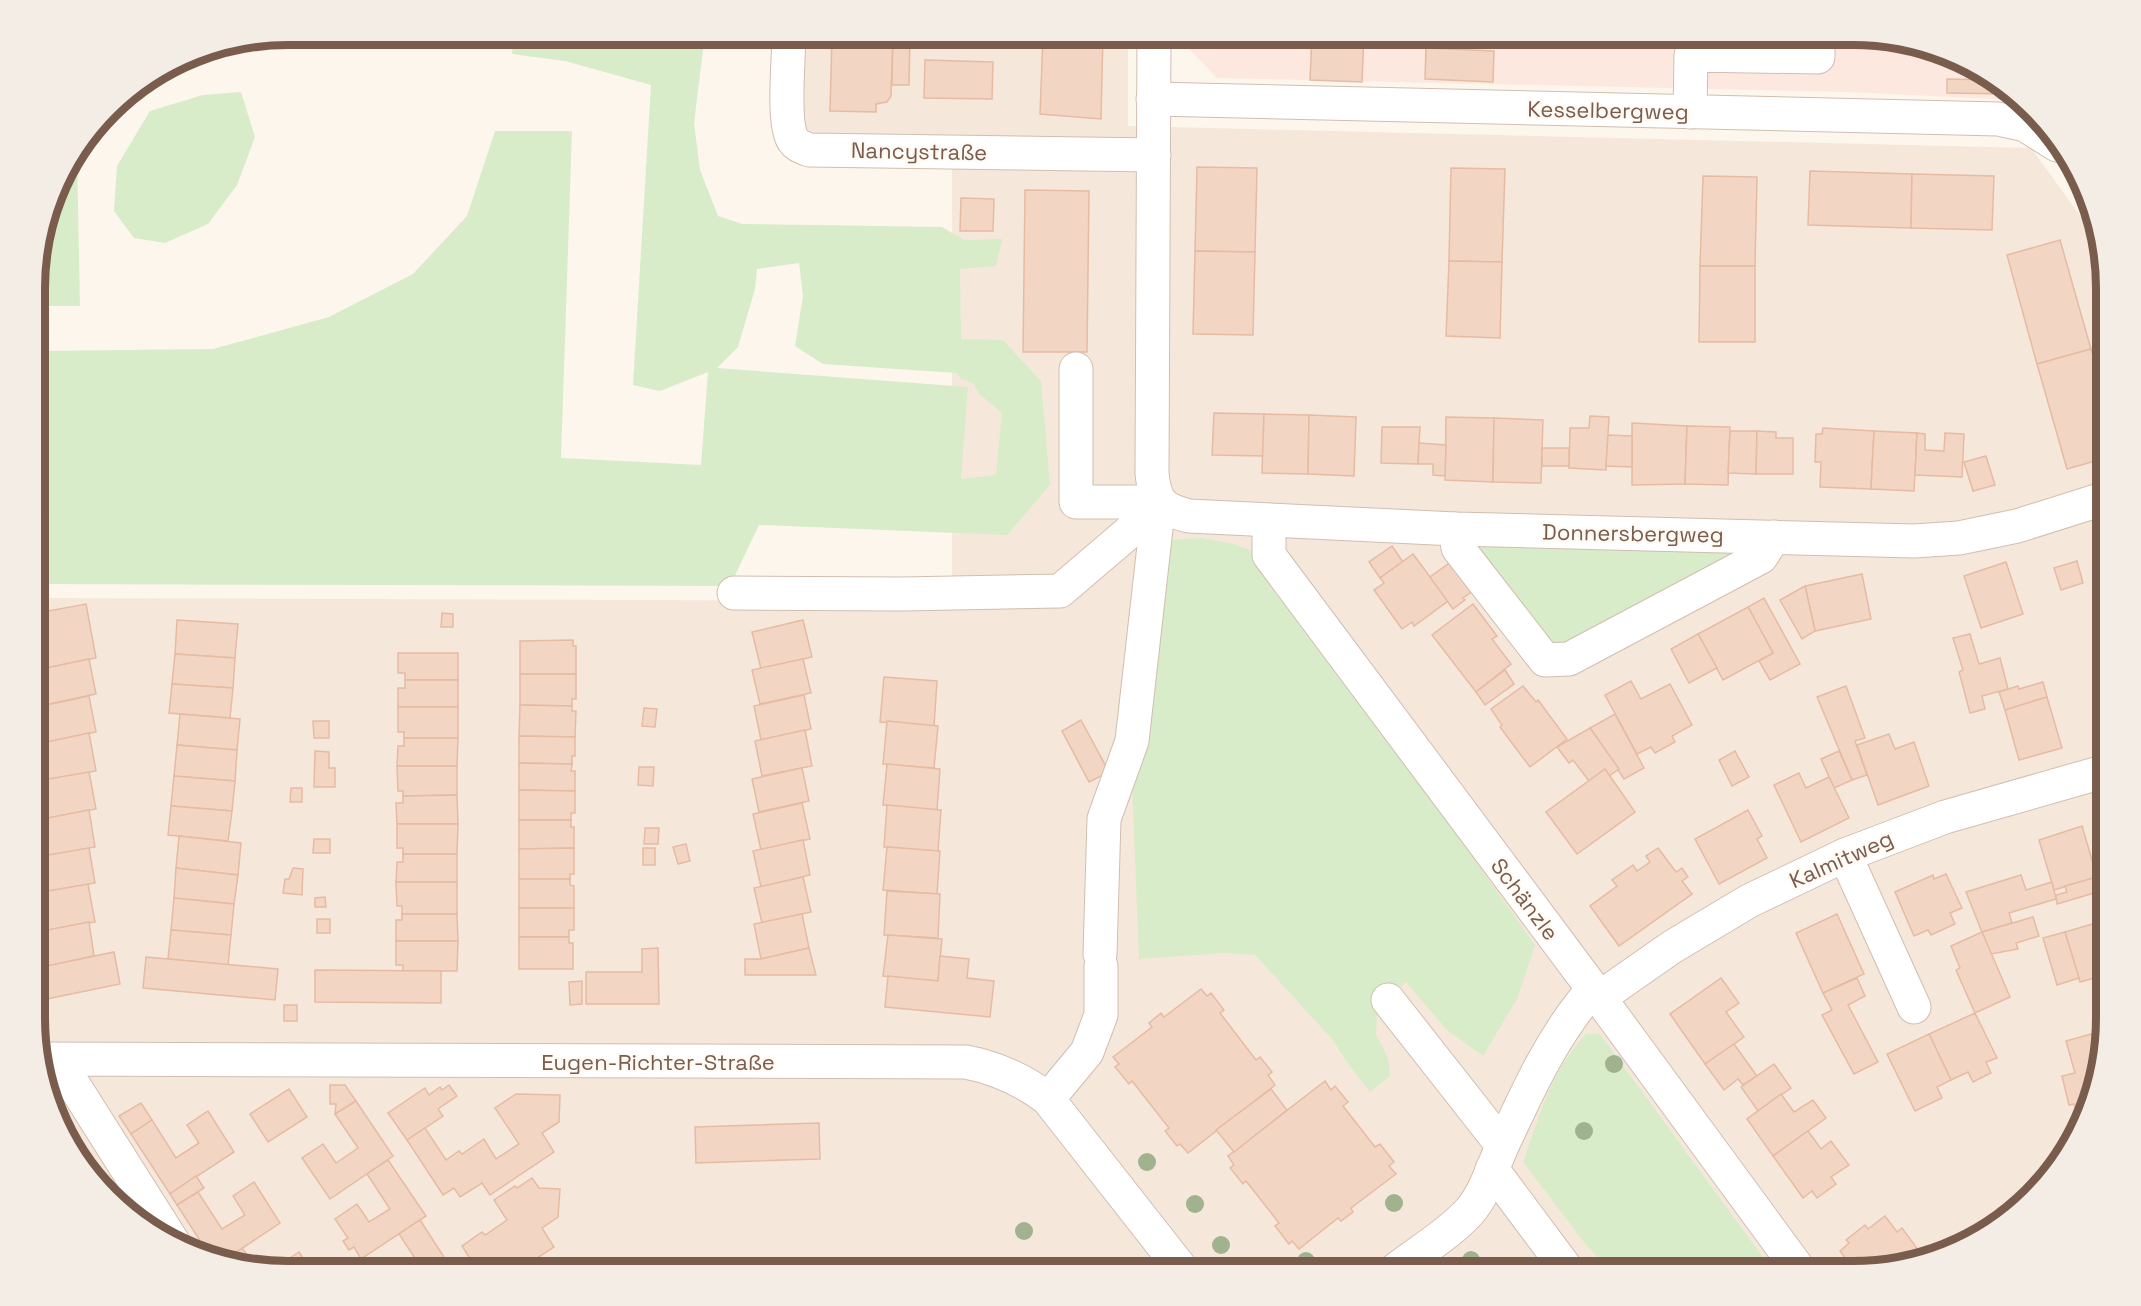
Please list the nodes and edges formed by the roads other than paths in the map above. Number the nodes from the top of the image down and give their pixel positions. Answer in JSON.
{"nodes":[{"id":1,"x":789,"y":45,"type":"edge"},
{"id":2,"x":1154,"y":45,"type":"edge"},
{"id":3,"x":1818,"y":45,"type":"edge"},
{"id":4,"x":1153,"y":99,"type":"junction"},
{"id":5,"x":1690,"y":112,"type":"junction"},
{"id":6,"x":2043,"y":136,"type":"edge"},
{"id":7,"x":1154,"y":155,"type":"junction"},
{"id":8,"x":1076,"y":369,"type":"dead end"},
{"id":9,"x":2096,"y":501,"type":"edge"},
{"id":10,"x":1159,"y":502,"type":"junction"},
{"id":11,"x":1269,"y":521,"type":"junction"},
{"id":12,"x":1455,"y":529,"type":"junction"},
{"id":13,"x":1774,"y":537,"type":"junction"},
{"id":14,"x":734,"y":593,"type":"dead end"},
{"id":15,"x":2096,"y":775,"type":"edge"},
{"id":16,"x":1845,"y":855,"type":"junction"},
{"id":17,"x":1596,"y":993,"type":"junction"},
{"id":18,"x":1388,"y":1000,"type":"dead end"},
{"id":19,"x":1914,"y":1007,"type":"dead end"},
{"id":20,"x":49,"y":1059,"type":"edge"},
{"id":21,"x":1048,"y":1099,"type":"junction"},
{"id":22,"x":1497,"y":1157,"type":"junction"},
{"id":23,"x":161,"y":1225,"type":"edge"},
{"id":24,"x":1175,"y":1261,"type":"edge"},
{"id":25,"x":1407,"y":1261,"type":"edge"},
{"id":26,"x":1562,"y":1261,"type":"edge"},
{"id":27,"x":1793,"y":1261,"type":"edge"}],
"edges":[{"from":1,"to":7,"type":"street","name":"Nancystraße"},
{"from":2,"to":4,"type":"street"},
{"from":3,"to":5,"type":"street"},
{"from":4,"to":5,"type":"street","name":"Kesselbergweg"},
{"from":4,"to":7,"type":"street"},
{"from":5,"to":6,"type":"street","name":"Kesselbergweg"},
{"from":7,"to":10,"type":"street"},
{"from":8,"to":10,"type":"street"},
{"from":9,"to":13,"type":"street","name":"Donnersbergweg"},
{"from":10,"to":11,"type":"street","name":"Donnersbergweg"},
{"from":10,"to":14,"type":"street"},
{"from":10,"to":21,"type":"street"},
{"from":11,"to":12,"type":"street","name":"Donnersbergweg"},
{"from":11,"to":17,"type":"street","name":"Schänzle"},
{"from":12,"to":13,"type":"street","name":"Donnersbergweg"},
{"from":12,"to":13,"type":"street"},
{"from":15,"to":16,"type":"street","name":"Kalmitweg"},
{"from":16,"to":17,"type":"street","name":"Kalmitweg"},
{"from":16,"to":19,"type":"street"},
{"from":17,"to":22,"type":"street","name":"Kalmitweg"},
{"from":17,"to":27,"type":"street","name":"Schänzle"},
{"from":18,"to":22,"type":"street"},
{"from":20,"to":21,"type":"street","name":"Eugen-Richter-Straße"},
{"from":20,"to":23,"type":"street"},
{"from":21,"to":24,"type":"street","name":"Eugen-Richter-Straße"},
{"from":22,"to":25,"type":"street","name":"Kalmitweg"},
{"from":22,"to":26,"type":"street"}]}
